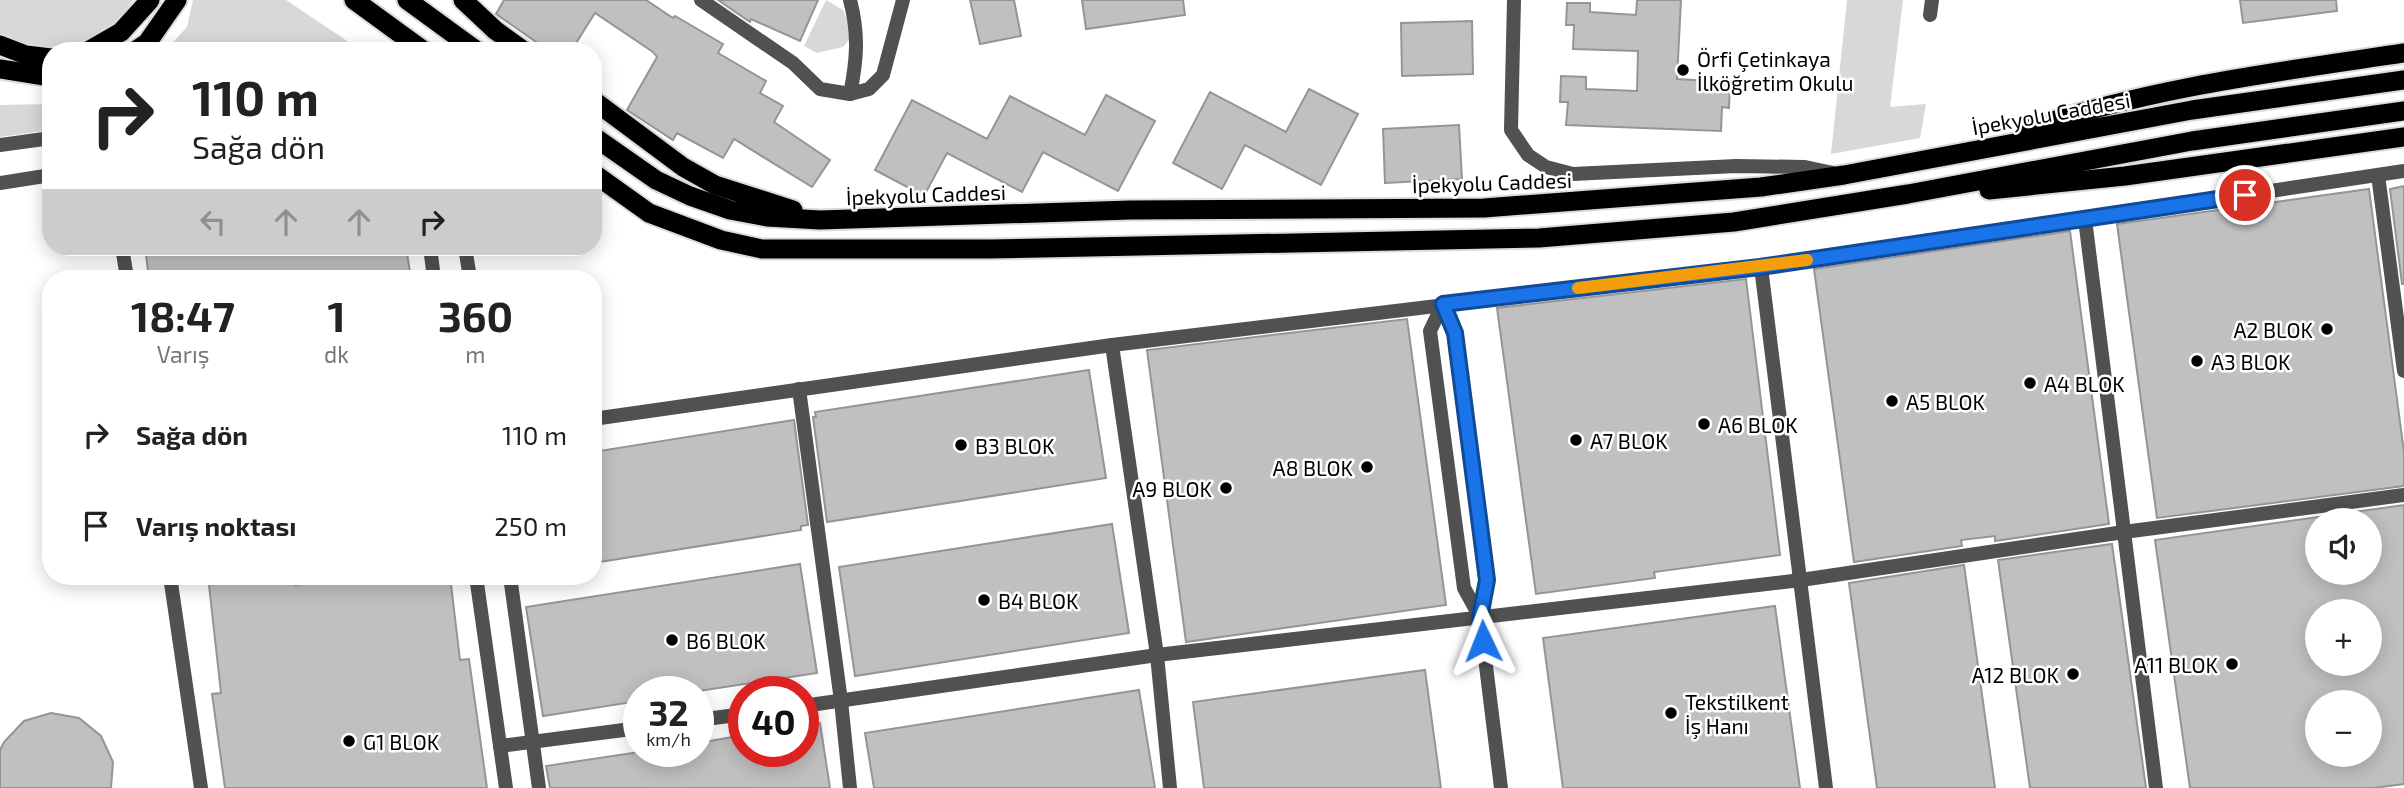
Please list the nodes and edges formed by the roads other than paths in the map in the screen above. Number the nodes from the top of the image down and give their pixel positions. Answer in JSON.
{"nodes":[{"id":1,"x":150,"y":0,"type":"edge"},
{"id":2,"x":177,"y":0,"type":"edge"},
{"id":3,"x":354,"y":0,"type":"edge"},
{"id":4,"x":407,"y":0,"type":"edge"},
{"id":5,"x":463,"y":0,"type":"edge"},
{"id":6,"x":701,"y":0,"type":"edge"},
{"id":7,"x":850,"y":0,"type":"edge"},
{"id":8,"x":903,"y":0,"type":"edge"},
{"id":9,"x":1514,"y":0,"type":"edge"},
{"id":10,"x":104,"y":42,"type":"edge"},
{"id":11,"x":148,"y":42,"type":"edge"},
{"id":12,"x":412,"y":42,"type":"edge"},
{"id":13,"x":465,"y":42,"type":"edge"},
{"id":14,"x":512,"y":42,"type":"edge"},
{"id":15,"x":0,"y":45,"type":"edge"},
{"id":16,"x":2404,"y":53,"type":"edge"},
{"id":17,"x":42,"y":57,"type":"edge"},
{"id":18,"x":0,"y":69,"type":"edge"},
{"id":19,"x":42,"y":76,"type":"edge"},
{"id":20,"x":2404,"y":80,"type":"edge"},
{"id":21,"x":850,"y":94,"type":"junction"},
{"id":22,"x":602,"y":107,"type":"edge"},
{"id":23,"x":2404,"y":111,"type":"edge"},
{"id":24,"x":2404,"y":137,"type":"edge"},
{"id":25,"x":42,"y":139,"type":"edge"},
{"id":26,"x":602,"y":142,"type":"edge"},
{"id":27,"x":0,"y":145,"type":"edge"},
{"id":28,"x":1964,"y":151,"type":"junction"},
{"id":29,"x":2404,"y":171,"type":"edge"},
{"id":30,"x":1844,"y":175,"type":"junction"},
{"id":31,"x":2378,"y":175,"type":"junction"},
{"id":32,"x":42,"y":176,"type":"edge"},
{"id":33,"x":602,"y":179,"type":"edge"},
{"id":34,"x":0,"y":183,"type":"edge"},
{"id":35,"x":1908,"y":194,"type":"junction"},
{"id":36,"x":2085,"y":219,"type":"junction"},
{"id":37,"x":820,"y":220,"type":"junction"},
{"id":38,"x":1760,"y":267,"type":"junction"},
{"id":39,"x":1443,"y":304,"type":"junction"},
{"id":40,"x":1112,"y":345,"type":"junction"},
{"id":41,"x":2404,"y":371,"type":"edge"},
{"id":42,"x":799,"y":389,"type":"junction"},
{"id":43,"x":602,"y":418,"type":"edge"},
{"id":44,"x":2404,"y":495,"type":"edge"},
{"id":45,"x":2124,"y":532,"type":"junction"},
{"id":46,"x":1801,"y":580,"type":"junction"},
{"id":47,"x":171,"y":585,"type":"edge"},
{"id":48,"x":477,"y":585,"type":"edge"},
{"id":49,"x":511,"y":585,"type":"edge"},
{"id":50,"x":1480,"y":617,"type":"junction"},
{"id":51,"x":1157,"y":655,"type":"junction"},
{"id":52,"x":841,"y":701,"type":"junction"},
{"id":53,"x":819,"y":704,"type":"edge"},
{"id":54,"x":623,"y":730,"type":"edge"},
{"id":55,"x":533,"y":742,"type":"junction"},
{"id":56,"x":500,"y":746,"type":"junction"},
{"id":57,"x":201,"y":788,"type":"edge"},
{"id":58,"x":506,"y":788,"type":"edge"},
{"id":59,"x":540,"y":788,"type":"edge"},
{"id":60,"x":850,"y":788,"type":"edge"},
{"id":61,"x":1170,"y":788,"type":"edge"},
{"id":62,"x":1501,"y":788,"type":"edge"},
{"id":63,"x":1826,"y":788,"type":"edge"},
{"id":64,"x":2156,"y":788,"type":"edge"}],
"edges":[{"from":1,"to":10,"type":"highway"},
{"from":2,"to":11,"type":"highway"},
{"from":3,"to":12,"type":"highway"},
{"from":4,"to":13,"type":"highway"},
{"from":5,"to":14,"type":"highway"},
{"from":6,"to":21,"type":"street"},
{"from":7,"to":21,"type":"street"},
{"from":8,"to":21,"type":"street"},
{"from":9,"to":30,"type":"street"},
{"from":15,"to":17,"type":"highway"},
{"from":16,"to":28,"type":"highway"},
{"from":18,"to":19,"type":"highway"},
{"from":20,"to":28,"type":"highway","name":"İpekyolu Caddesi"},
{"from":22,"to":37,"type":"highway"},
{"from":23,"to":35,"type":"highway"},
{"from":24,"to":35,"type":"highway"},
{"from":25,"to":27,"type":"street"},
{"from":26,"to":37,"type":"highway","name":"İpekyolu Caddesi"},
{"from":28,"to":30,"type":"highway","name":"İpekyolu Caddesi"},
{"from":29,"to":31,"type":"street"},
{"from":30,"to":37,"type":"highway","name":"İpekyolu Caddesi"},
{"from":31,"to":36,"type":"street"},
{"from":31,"to":41,"type":"street"},
{"from":32,"to":34,"type":"street"},
{"from":33,"to":35,"type":"highway"},
{"from":36,"to":38,"type":"street"},
{"from":36,"to":45,"type":"street"},
{"from":38,"to":39,"type":"street"},
{"from":38,"to":46,"type":"street"},
{"from":39,"to":40,"type":"street"},
{"from":39,"to":50,"type":"street"},
{"from":39,"to":50,"type":"street"},
{"from":40,"to":42,"type":"street"},
{"from":40,"to":51,"type":"street"},
{"from":42,"to":43,"type":"street"},
{"from":42,"to":52,"type":"street"},
{"from":44,"to":45,"type":"street"},
{"from":45,"to":46,"type":"street"},
{"from":45,"to":64,"type":"street"},
{"from":46,"to":50,"type":"street"},
{"from":46,"to":63,"type":"street"},
{"from":47,"to":57,"type":"street"},
{"from":48,"to":56,"type":"street"},
{"from":49,"to":55,"type":"street"},
{"from":50,"to":51,"type":"street"},
{"from":50,"to":62,"type":"street"},
{"from":51,"to":52,"type":"street"},
{"from":51,"to":61,"type":"street"},
{"from":52,"to":53,"type":"street"},
{"from":52,"to":60,"type":"street"},
{"from":54,"to":55,"type":"street"},
{"from":55,"to":56,"type":"street"},
{"from":55,"to":59,"type":"street"},
{"from":56,"to":58,"type":"street"}]}
